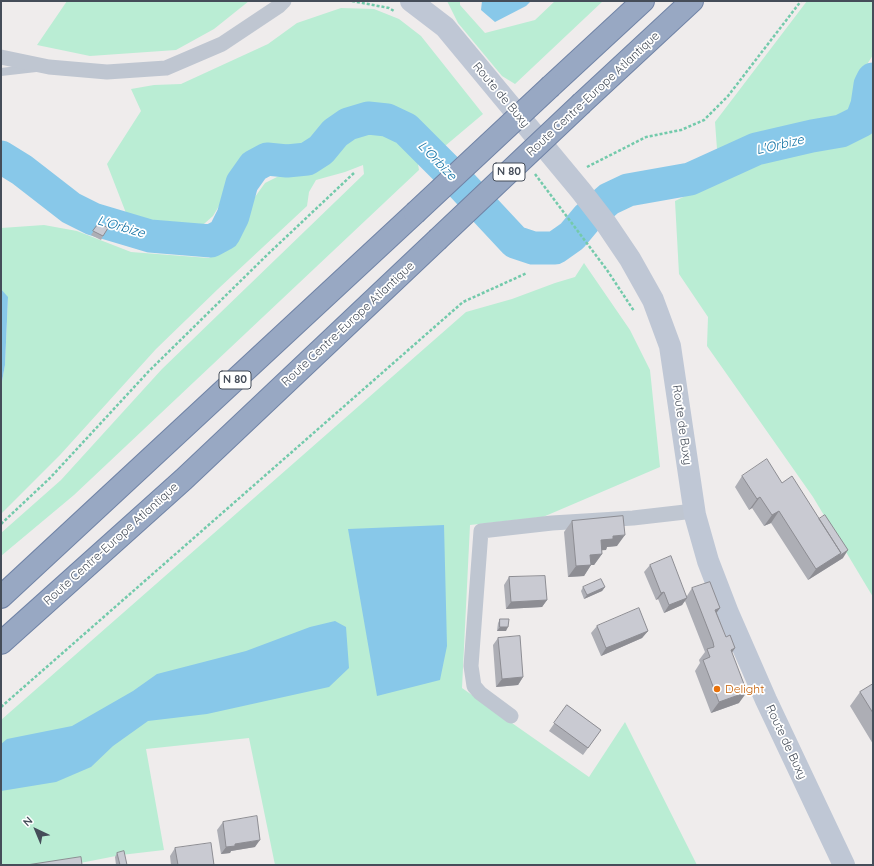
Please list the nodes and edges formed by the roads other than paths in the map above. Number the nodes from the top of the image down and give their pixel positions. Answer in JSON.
{"nodes":[{"id":1,"x":434,"y":1,"type":"edge"},
{"id":2,"x":643,"y":1,"type":"edge"},
{"id":3,"x":692,"y":1,"type":"edge"},
{"id":4,"x":285,"y":3,"type":"edge"},
{"id":5,"x":403,"y":6,"type":"edge"},
{"id":6,"x":445,"y":27,"type":"junction"},
{"id":7,"x":1,"y":57,"type":"edge"},
{"id":8,"x":48,"y":67,"type":"junction"},
{"id":9,"x":1,"y":72,"type":"edge"},
{"id":10,"x":694,"y":510,"type":"junction"},
{"id":11,"x":55,"y":547,"type":"junction"},
{"id":12,"x":1,"y":586,"type":"edge"},
{"id":13,"x":1,"y":597,"type":"edge"},
{"id":14,"x":1,"y":643,"type":"edge"},
{"id":15,"x":511,"y":716,"type":"dead end"},
{"id":16,"x":844,"y":865,"type":"edge"}],
"edges":[{"from":1,"to":6,"type":"main road"},
{"from":2,"to":11,"type":"highway","number":"N 80","bridge":true},
{"from":3,"to":14,"type":"highway","name":"Route Centre-Europe Atlantique","number":"N 80","bridge":true},
{"from":4,"to":8,"type":"street"},
{"from":5,"to":6,"type":"main road"},
{"from":6,"to":10,"type":"main road","name":"Route de Buxy"},
{"from":7,"to":8,"type":"street"},
{"from":8,"to":9,"type":"lane"},
{"from":10,"to":15,"type":"street"},
{"from":10,"to":16,"type":"main road","name":"Route de Buxy"},
{"from":11,"to":12,"type":"lane"},
{"from":11,"to":13,"type":"highway","number":"N 80"}]}
